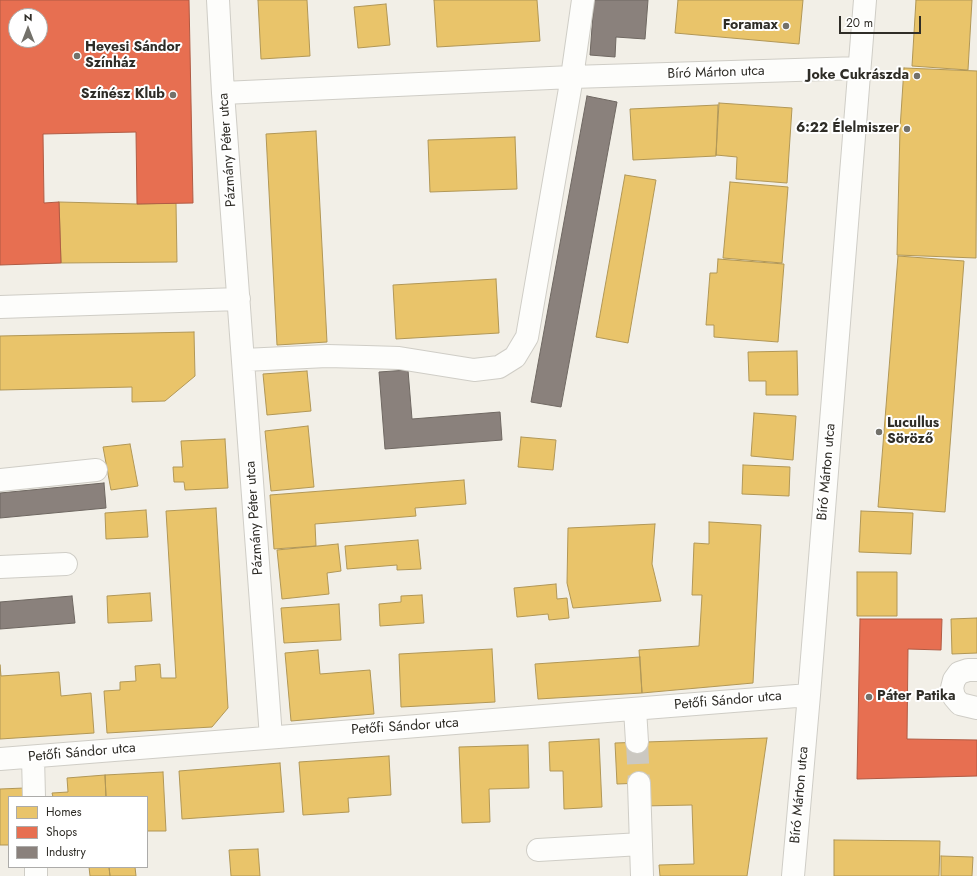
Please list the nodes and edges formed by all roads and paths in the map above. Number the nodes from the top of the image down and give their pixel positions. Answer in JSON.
{"nodes":[{"id":1,"x":218,"y":0,"type":"edge"},
{"id":2,"x":583,"y":0,"type":"edge"},
{"id":3,"x":865,"y":0,"type":"edge"},
{"id":4,"x":859,"y":68,"type":"junction"},
{"id":5,"x":572,"y":77,"type":"junction"},
{"id":6,"x":224,"y":93,"type":"junction"},
{"id":7,"x":239,"y":299,"type":"junction"},
{"id":8,"x":0,"y":307,"type":"edge"},
{"id":9,"x":244,"y":360,"type":"junction"},
{"id":10,"x":96,"y":470,"type":"dead end"},
{"id":11,"x":0,"y":480,"type":"edge"},
{"id":12,"x":66,"y":564,"type":"dead end"},
{"id":13,"x":0,"y":567,"type":"edge"},
{"id":14,"x":977,"y":670,"type":"edge"},
{"id":15,"x":810,"y":695,"type":"junction"},
{"id":16,"x":977,"y":708,"type":"edge"},
{"id":17,"x":635,"y":709,"type":"junction"},
{"id":18,"x":270,"y":737,"type":"junction"},
{"id":19,"x":637,"y":742,"type":"tunnel mouth"},
{"id":20,"x":32,"y":756,"type":"junction"},
{"id":21,"x":0,"y":759,"type":"edge"},
{"id":22,"x":639,"y":783,"type":"tunnel mouth"},
{"id":23,"x":34,"y":796,"type":"edge"},
{"id":24,"x":641,"y":844,"type":"junction"},
{"id":25,"x":538,"y":850,"type":"dead end"},
{"id":26,"x":642,"y":876,"type":"edge"},
{"id":27,"x":793,"y":876,"type":"edge"}],
"edges":[{"from":1,"to":6,"type":"street","name":"Pázmány Péter utca"},
{"from":2,"to":5,"type":"street"},
{"from":3,"to":4,"type":"street","name":"Bíró Márton utca"},
{"from":4,"to":5,"type":"street","name":"Bíró Márton utca"},
{"from":4,"to":15,"type":"street","name":"Bíró Márton utca"},
{"from":5,"to":6,"type":"street","name":"Bíró Márton utca"},
{"from":5,"to":9,"type":"street"},
{"from":6,"to":7,"type":"street","name":"Pázmány Péter utca"},
{"from":7,"to":8,"type":"street"},
{"from":7,"to":9,"type":"street","name":"Pázmány Péter utca"},
{"from":9,"to":18,"type":"street","name":"Pázmány Péter utca"},
{"from":10,"to":11,"type":"street"},
{"from":12,"to":13,"type":"street"},
{"from":14,"to":16,"type":"street"},
{"from":15,"to":17,"type":"street","name":"Petőfi Sándor utca"},
{"from":15,"to":27,"type":"street","name":"Bíró Márton utca"},
{"from":17,"to":18,"type":"street","name":"Petőfi Sándor utca"},
{"from":17,"to":19,"type":"street"},
{"from":18,"to":20,"type":"street","name":"Petőfi Sándor utca"},
{"from":20,"to":21,"type":"street","name":"Petőfi Sándor utca"},
{"from":20,"to":23,"type":"street"},
{"from":22,"to":24,"type":"street"},
{"from":24,"to":25,"type":"street"},
{"from":24,"to":26,"type":"street"}]}
